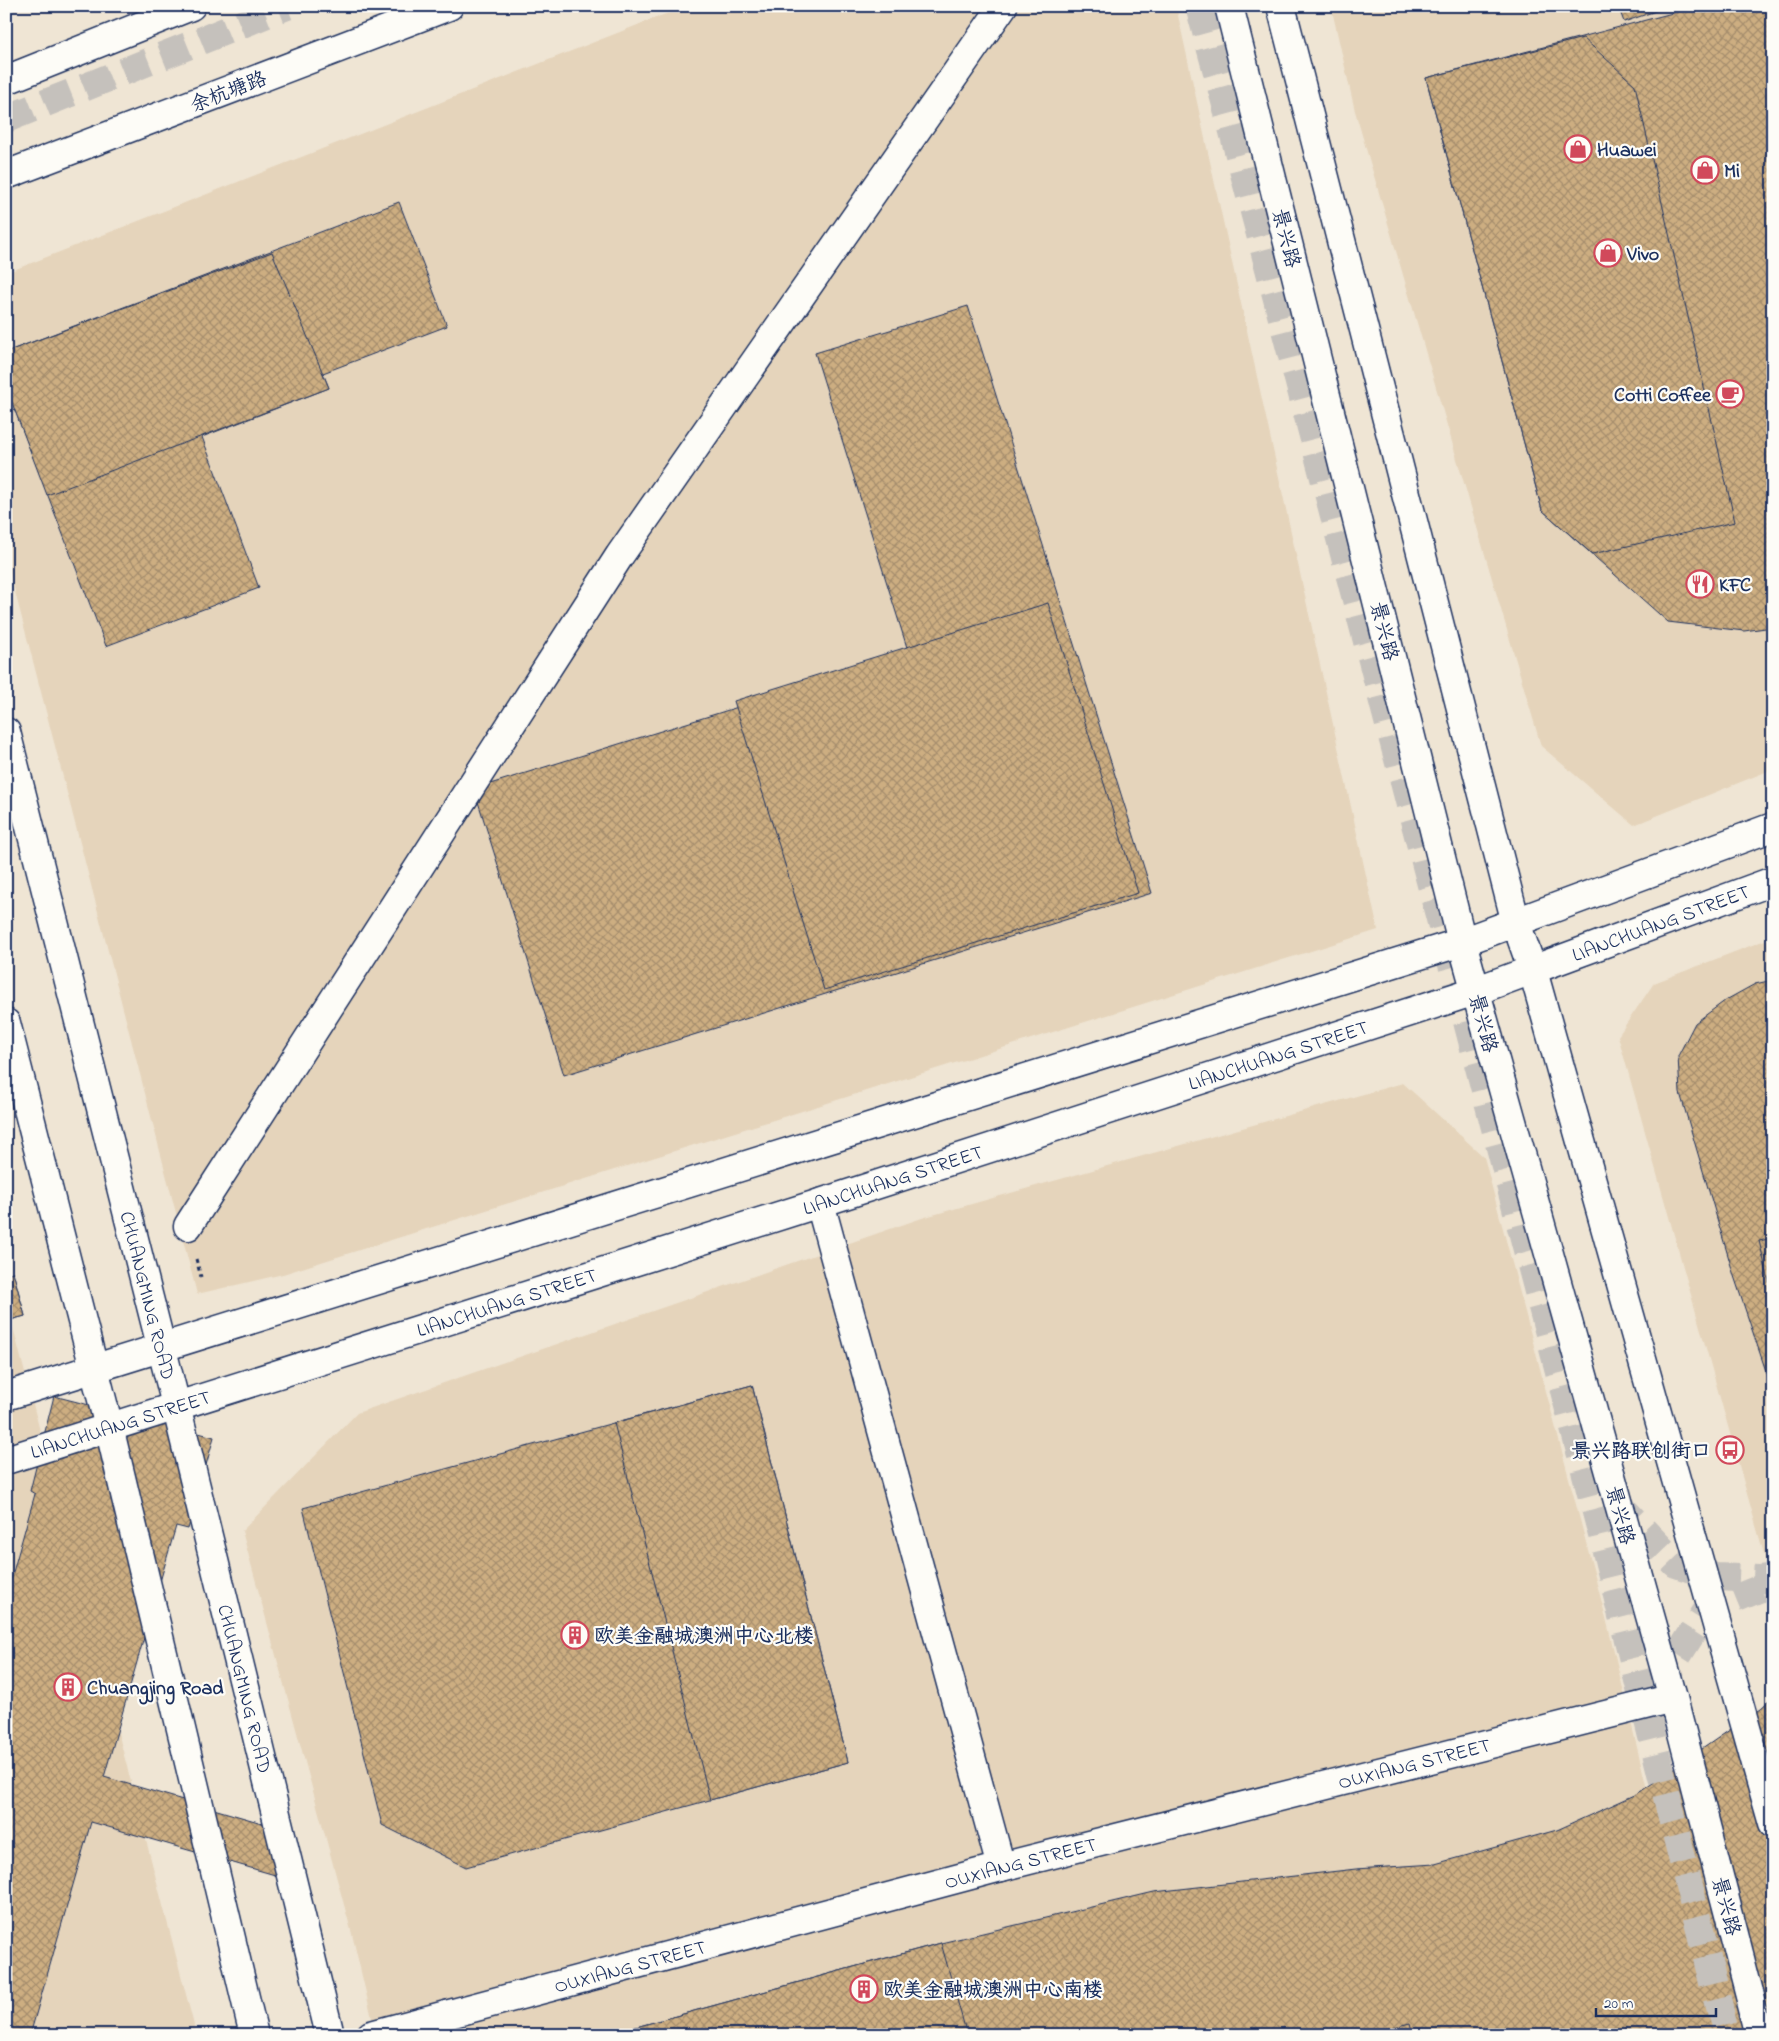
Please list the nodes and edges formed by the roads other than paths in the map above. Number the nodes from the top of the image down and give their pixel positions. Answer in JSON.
{"nodes":[{"id":1,"x":191,"y":6,"type":"edge"},
{"id":2,"x":449,"y":6,"type":"edge"},
{"id":3,"x":1003,"y":6,"type":"edge"},
{"id":4,"x":1229,"y":6,"type":"edge"},
{"id":5,"x":1281,"y":6,"type":"edge"},
{"id":6,"x":6,"y":80,"type":"edge"},
{"id":7,"x":6,"y":175,"type":"edge"},
{"id":8,"x":6,"y":732,"type":"edge"},
{"id":9,"x":1773,"y":827,"type":"edge"},
{"id":10,"x":1773,"y":881,"type":"edge"},
{"id":11,"x":1516,"y":924,"type":"junction"},
{"id":12,"x":1462,"y":942,"type":"junction"},
{"id":13,"x":1532,"y":971,"type":"junction"},
{"id":14,"x":1476,"y":991,"type":"junction"},
{"id":15,"x":6,"y":1023,"type":"edge"},
{"id":16,"x":820,"y":1203,"type":"junction"},
{"id":17,"x":188,"y":1226,"type":"dead end"},
{"id":18,"x":161,"y":1347,"type":"junction"},
{"id":19,"x":94,"y":1368,"type":"junction"},
{"id":20,"x":6,"y":1396,"type":"edge"},
{"id":21,"x":176,"y":1405,"type":"junction"},
{"id":22,"x":109,"y":1427,"type":"junction"},
{"id":23,"x":6,"y":1460,"type":"edge"},
{"id":24,"x":1673,"y":1698,"type":"junction"},
{"id":25,"x":1773,"y":1824,"type":"edge"},
{"id":26,"x":1001,"y":1867,"type":"junction"},
{"id":27,"x":254,"y":2035,"type":"edge"},
{"id":28,"x":330,"y":2035,"type":"edge"},
{"id":29,"x":371,"y":2035,"type":"edge"},
{"id":30,"x":1760,"y":2035,"type":"edge"}],
"edges":[{"from":1,"to":6,"type":"street"},
{"from":2,"to":7,"type":"street","name":"余杭塘路"},
{"from":3,"to":17,"type":"street"},
{"from":4,"to":12,"type":"street","name":"景兴路"},
{"from":5,"to":11,"type":"street"},
{"from":8,"to":18,"type":"street","name":"CHUANGMING ROAD"},
{"from":9,"to":11,"type":"street"},
{"from":10,"to":13,"type":"street","name":"LIANCHUANG STREET"},
{"from":11,"to":12,"type":"street"},
{"from":11,"to":13,"type":"street"},
{"from":12,"to":14,"type":"street","name":"景兴路"},
{"from":12,"to":18,"type":"street"},
{"from":13,"to":14,"type":"street","name":"LIANCHUANG STREET"},
{"from":13,"to":25,"type":"street"},
{"from":14,"to":16,"type":"street","name":"LIANCHUANG STREET"},
{"from":14,"to":24,"type":"street","name":"景兴路"},
{"from":15,"to":19,"type":"street"},
{"from":16,"to":21,"type":"street","name":"LIANCHUANG STREET"},
{"from":16,"to":26,"type":"street"},
{"from":18,"to":19,"type":"street"},
{"from":18,"to":21,"type":"street","name":"CHUANGMING ROAD"},
{"from":19,"to":20,"type":"street"},
{"from":19,"to":22,"type":"street"},
{"from":21,"to":22,"type":"street","name":"LIANCHUANG STREET"},
{"from":21,"to":28,"type":"street","name":"CHUANGMING ROAD"},
{"from":22,"to":23,"type":"street","name":"LIANCHUANG STREET"},
{"from":22,"to":27,"type":"street"},
{"from":24,"to":26,"type":"street","name":"OUXIANG STREET"},
{"from":24,"to":30,"type":"street","name":"景兴路"},
{"from":26,"to":29,"type":"street","name":"OUXIANG STREET"}]}
